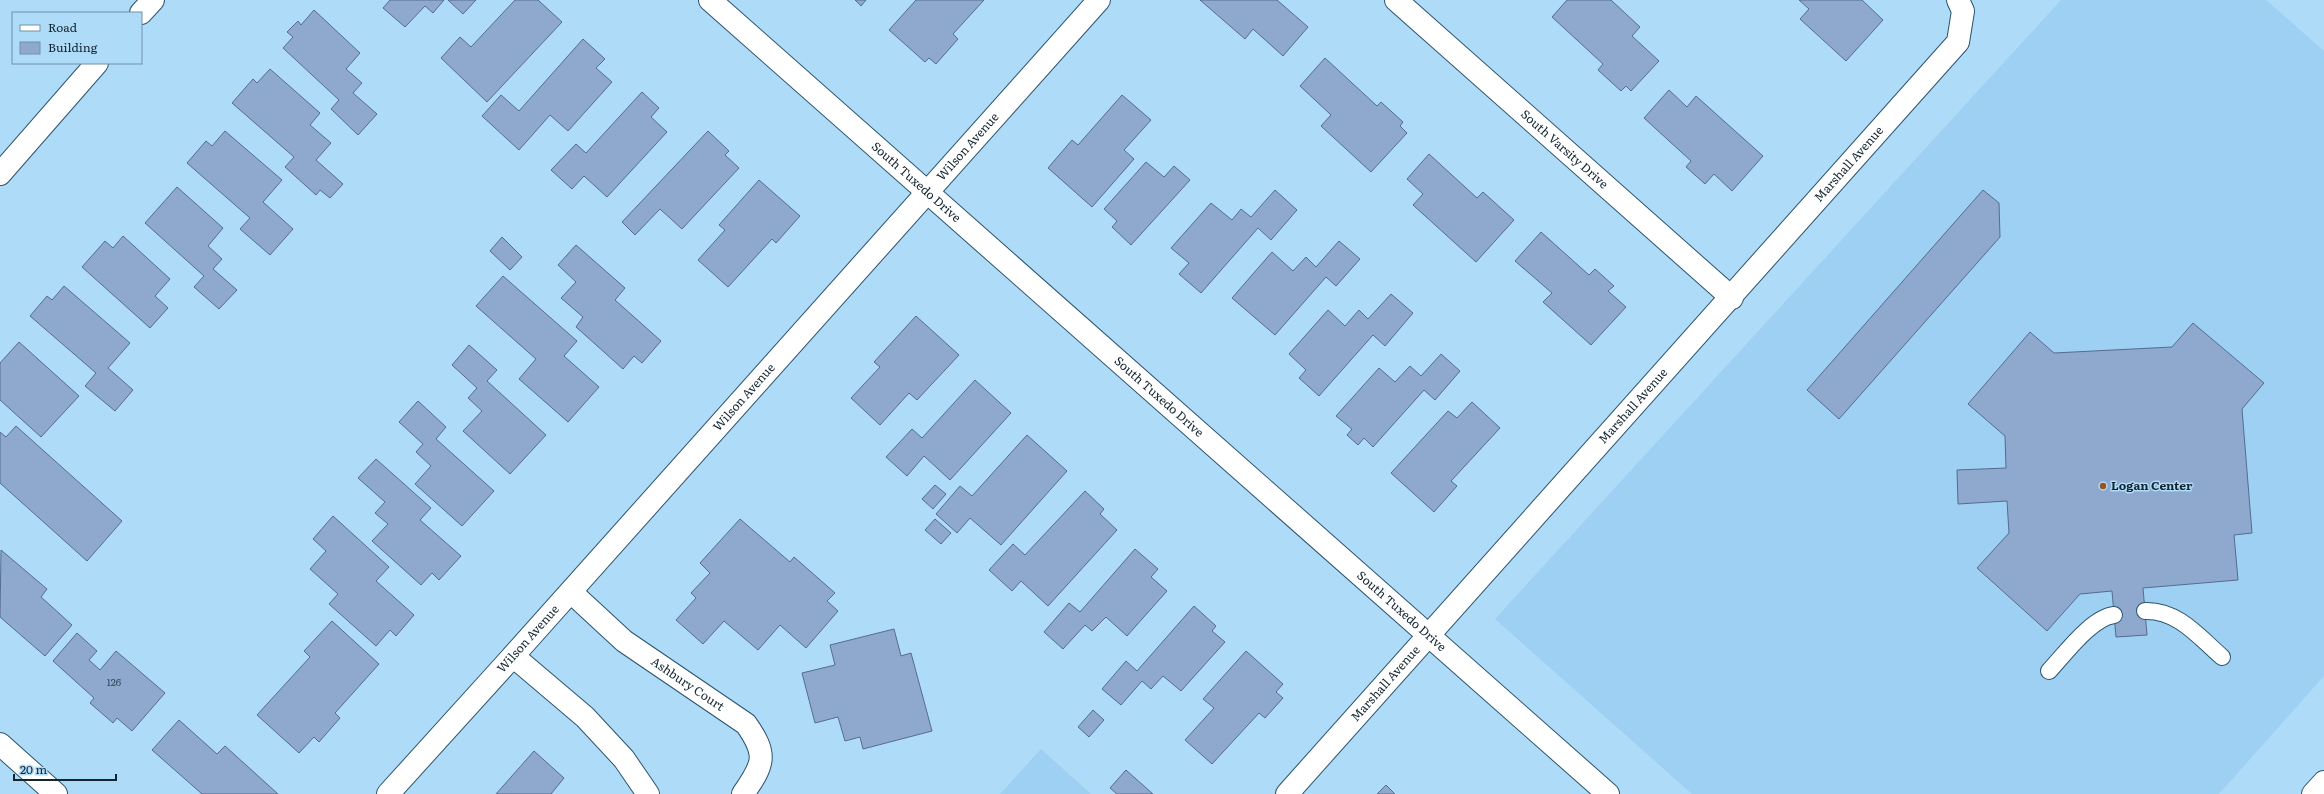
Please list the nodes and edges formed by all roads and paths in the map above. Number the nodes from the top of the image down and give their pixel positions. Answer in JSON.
{"nodes":[{"id":1,"x":153,"y":0,"type":"edge"},
{"id":2,"x":710,"y":0,"type":"edge"},
{"id":3,"x":1099,"y":0,"type":"edge"},
{"id":4,"x":1396,"y":0,"type":"edge"},
{"id":5,"x":1960,"y":6,"type":"edge"},
{"id":6,"x":142,"y":12,"type":"edge"},
{"id":7,"x":96,"y":64,"type":"edge"},
{"id":8,"x":0,"y":174,"type":"edge"},
{"id":9,"x":927,"y":191,"type":"junction"},
{"id":10,"x":1732,"y":298,"type":"junction"},
{"id":11,"x":571,"y":592,"type":"junction"},
{"id":12,"x":2145,"y":611,"type":"dead end"},
{"id":13,"x":2114,"y":615,"type":"dead end"},
{"id":14,"x":1429,"y":636,"type":"junction"},
{"id":15,"x":513,"y":656,"type":"junction"},
{"id":16,"x":2222,"y":657,"type":"dead end"},
{"id":17,"x":2049,"y":671,"type":"dead end"},
{"id":18,"x":0,"y":744,"type":"edge"},
{"id":19,"x":2324,"y":782,"type":"edge"},
{"id":20,"x":56,"y":794,"type":"edge"},
{"id":21,"x":388,"y":794,"type":"edge"},
{"id":22,"x":648,"y":794,"type":"edge"},
{"id":23,"x":743,"y":794,"type":"edge"},
{"id":24,"x":1287,"y":794,"type":"edge"},
{"id":25,"x":1608,"y":794,"type":"edge"},
{"id":26,"x":2313,"y":794,"type":"edge"}],
"edges":[{"from":1,"to":6,"type":"street"},
{"from":2,"to":9,"type":"street","name":"South Tuxedo Drive"},
{"from":3,"to":9,"type":"street","name":"Wilson Avenue"},
{"from":4,"to":10,"type":"street","name":"South Varsity Drive"},
{"from":5,"to":10,"type":"street","name":"Marshall Avenue"},
{"from":7,"to":8,"type":"street"},
{"from":9,"to":11,"type":"street","name":"Wilson Avenue"},
{"from":9,"to":14,"type":"street","name":"South Tuxedo Drive"},
{"from":10,"to":14,"type":"street","name":"Marshall Avenue"},
{"from":11,"to":15,"type":"street","name":"Wilson Avenue"},
{"from":11,"to":23,"type":"street","name":"Ashbury Court"},
{"from":12,"to":16,"type":"lane"},
{"from":13,"to":17,"type":"lane"},
{"from":14,"to":24,"type":"street","name":"Marshall Avenue"},
{"from":14,"to":25,"type":"street","name":"South Tuxedo Drive"},
{"from":15,"to":21,"type":"street","name":"Wilson Avenue"},
{"from":15,"to":22,"type":"street"},
{"from":18,"to":20,"type":"street"},
{"from":19,"to":26,"type":"street"}]}
